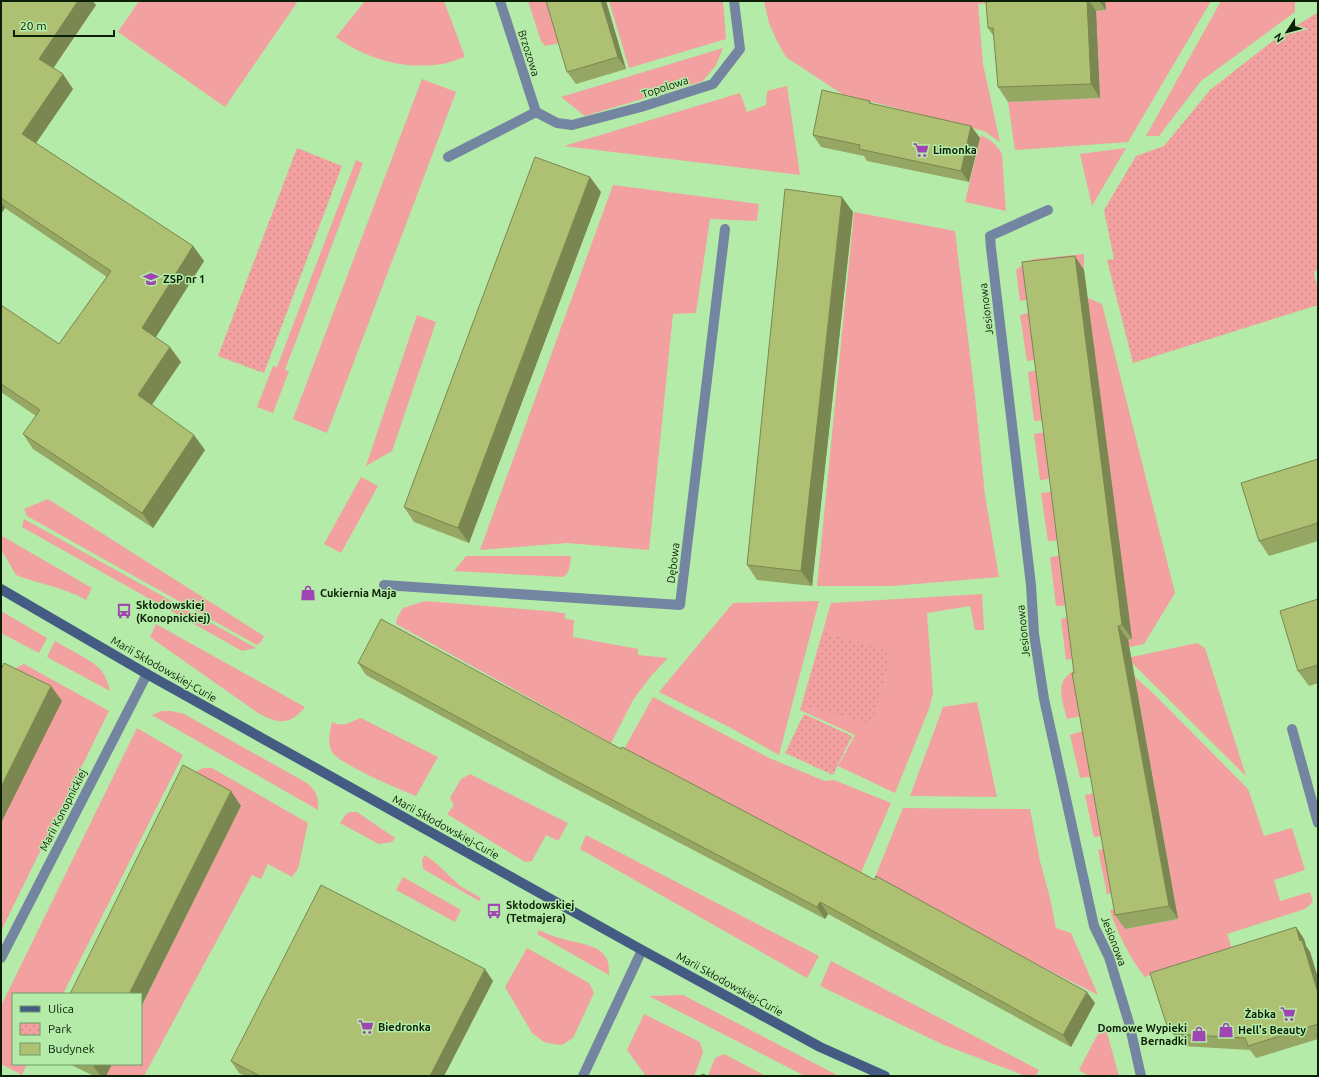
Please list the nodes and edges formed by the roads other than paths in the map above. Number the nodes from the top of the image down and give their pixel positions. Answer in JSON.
{"nodes":[{"id":1,"x":500,"y":1,"type":"edge"},
{"id":2,"x":734,"y":1,"type":"edge"},
{"id":3,"x":536,"y":112,"type":"junction"},
{"id":4,"x":448,"y":157,"type":"dead end"},
{"id":5,"x":1048,"y":210,"type":"dead end"},
{"id":6,"x":725,"y":229,"type":"dead end"},
{"id":7,"x":384,"y":585,"type":"dead end"},
{"id":8,"x":1,"y":589,"type":"edge"},
{"id":9,"x":147,"y":674,"type":"junction"},
{"id":10,"x":1292,"y":729,"type":"dead end"},
{"id":11,"x":1318,"y":823,"type":"edge"},
{"id":12,"x":642,"y":950,"type":"junction"},
{"id":13,"x":1,"y":958,"type":"edge"},
{"id":14,"x":583,"y":1076,"type":"edge"},
{"id":15,"x":885,"y":1076,"type":"edge"},
{"id":16,"x":1141,"y":1076,"type":"edge"}],
"edges":[{"from":1,"to":3,"type":"street","name":"Brzozowa"},
{"from":2,"to":3,"type":"street","name":"Topolowa"},
{"from":3,"to":4,"type":"street"},
{"from":5,"to":16,"type":"street","name":"Jesionowa"},
{"from":6,"to":7,"type":"street","name":"Dębowa"},
{"from":8,"to":9,"type":"street","name":"Marii Skłodowskiej-Curie"},
{"from":9,"to":12,"type":"street","name":"Marii Skłodowskiej-Curie"},
{"from":9,"to":13,"type":"street","name":"Marii Konopnickiej"},
{"from":10,"to":11,"type":"street"},
{"from":12,"to":14,"type":"street"},
{"from":12,"to":15,"type":"street","name":"Marii Skłodowskiej-Curie"}]}
